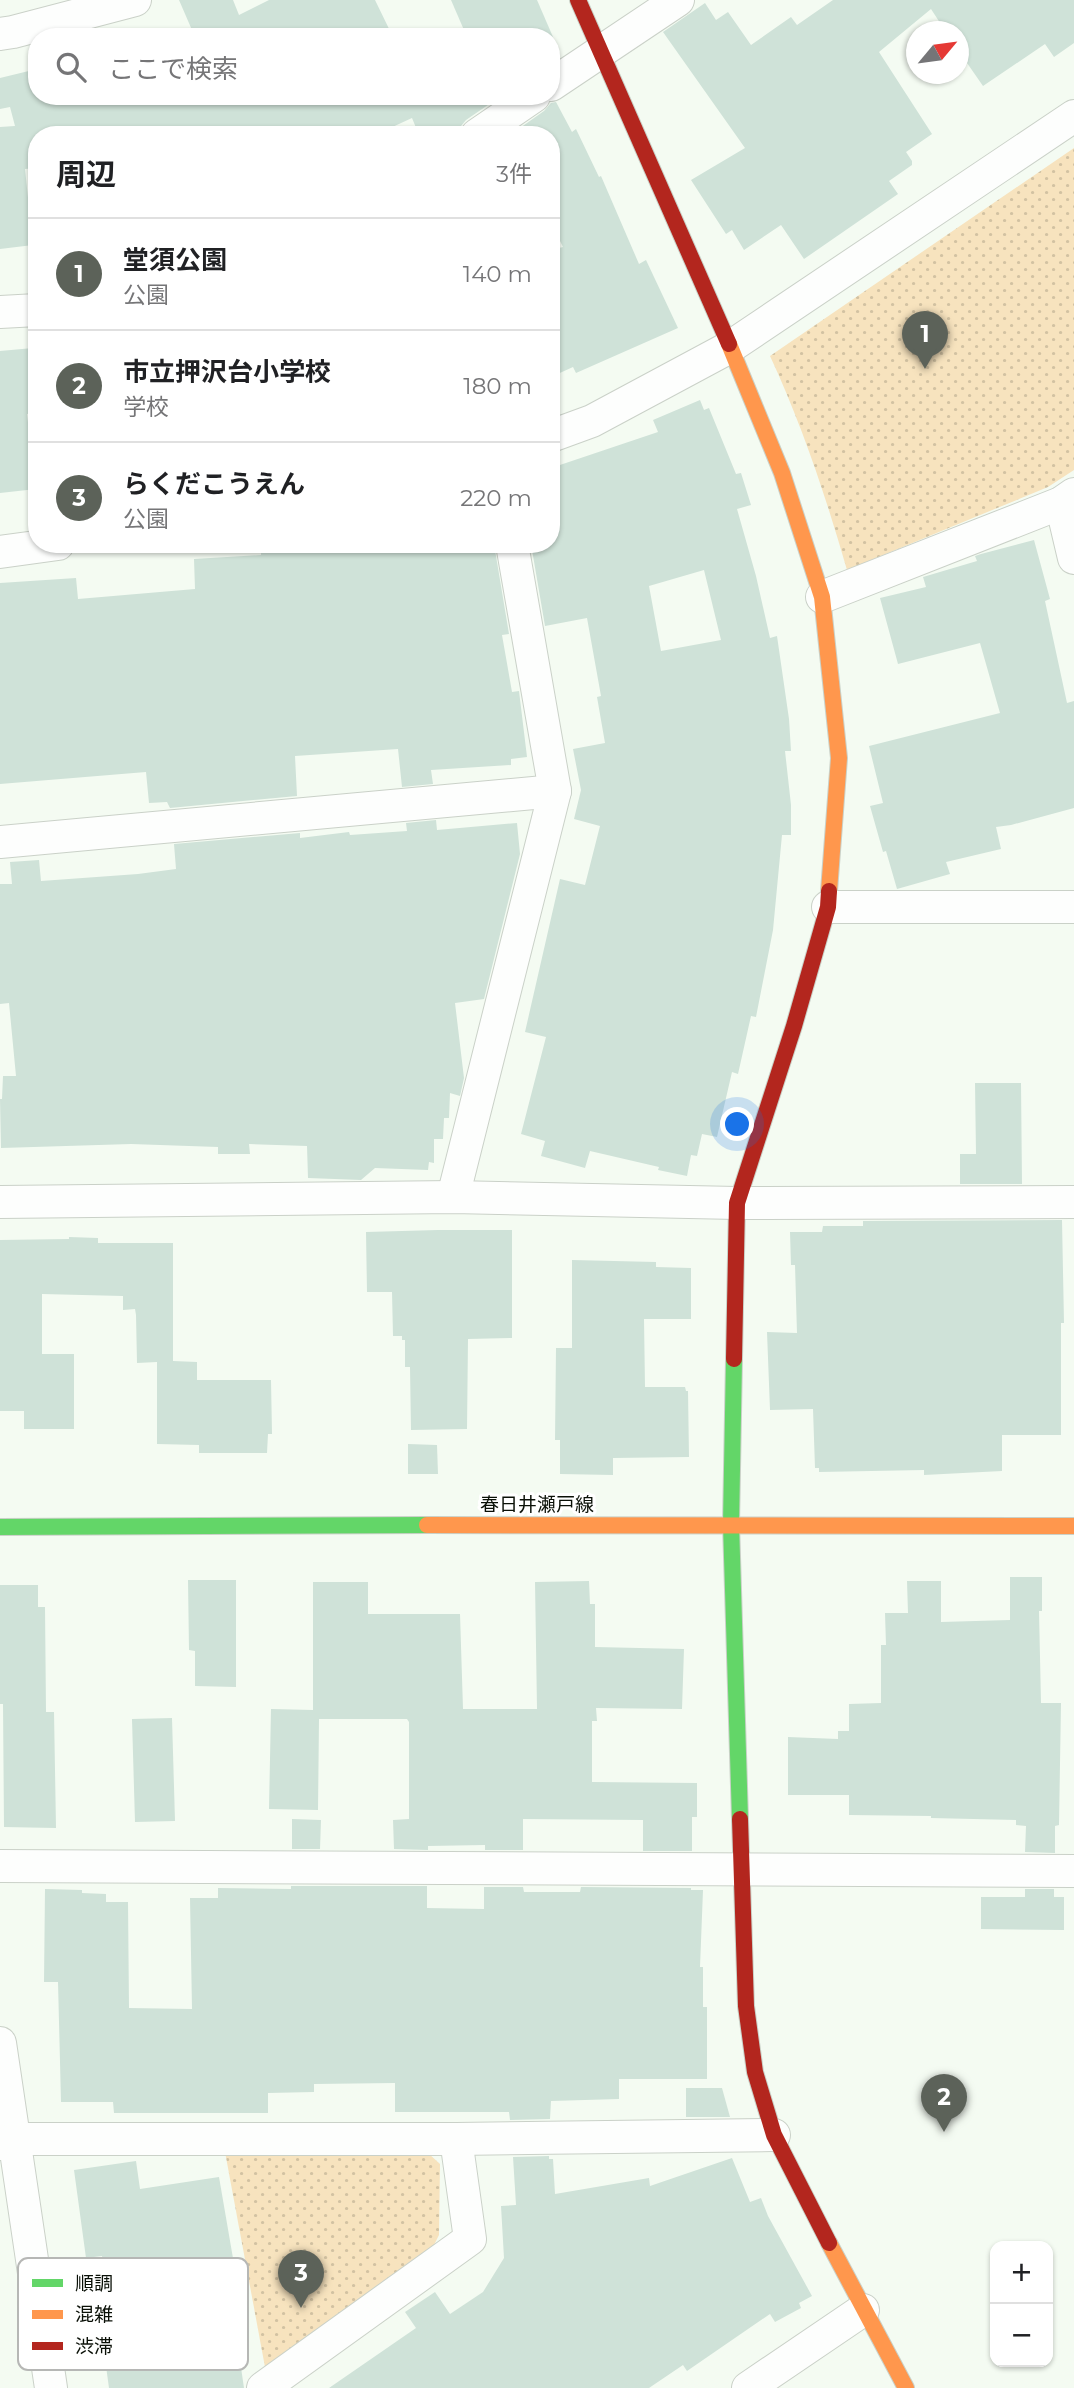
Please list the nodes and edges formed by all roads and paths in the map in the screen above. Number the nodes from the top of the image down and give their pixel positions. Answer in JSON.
{"nodes":[{"id":1,"x":135,"y":0,"type":"edge"},
{"id":2,"x":578,"y":0,"type":"edge"},
{"id":3,"x":678,"y":0,"type":"edge"},
{"id":4,"x":28,"y":28,"type":"edge"},
{"id":5,"x":28,"y":28,"type":"edge"},
{"id":6,"x":0,"y":34,"type":"edge"},
{"id":7,"x":601,"y":52,"type":"junction"},
{"id":8,"x":560,"y":79,"type":"edge"},
{"id":9,"x":521,"y":105,"type":"edge"},
{"id":10,"x":1074,"y":116,"type":"edge"},
{"id":11,"x":490,"y":126,"type":"edge"},
{"id":12,"x":28,"y":310,"type":"edge"},
{"id":13,"x":0,"y":312,"type":"edge"},
{"id":14,"x":730,"y":347,"type":"junction"},
{"id":15,"x":560,"y":433,"type":"edge"},
{"id":16,"x":1068,"y":499,"type":"edge"},
{"id":17,"x":28,"y":548,"type":"edge"},
{"id":18,"x":0,"y":552,"type":"edge"},
{"id":19,"x":514,"y":553,"type":"edge"},
{"id":20,"x":1074,"y":558,"type":"edge"},
{"id":21,"x":822,"y":597,"type":"junction"},
{"id":22,"x":555,"y":791,"type":"junction"},
{"id":23,"x":0,"y":842,"type":"edge"},
{"id":24,"x":828,"y":907,"type":"junction"},
{"id":25,"x":1074,"y":907,"type":"edge"},
{"id":26,"x":453,"y":1197,"type":"junction"},
{"id":27,"x":0,"y":1202,"type":"edge"},
{"id":28,"x":1074,"y":1202,"type":"edge"},
{"id":29,"x":737,"y":1203,"type":"junction"},
{"id":30,"x":730,"y":1524,"type":"junction"},
{"id":31,"x":1074,"y":1526,"type":"edge"},
{"id":32,"x":0,"y":1527,"type":"edge"},
{"id":33,"x":0,"y":1866,"type":"edge"},
{"id":34,"x":740,"y":1868,"type":"junction"},
{"id":35,"x":1074,"y":1871,"type":"edge"},
{"id":36,"x":0,"y":2043,"type":"edge"},
{"id":37,"x":774,"y":2135,"type":"junction"},
{"id":38,"x":456,"y":2139,"type":"junction"},
{"id":39,"x":7,"y":2141,"type":"edge"},
{"id":40,"x":28,"y":2258,"type":"edge"},
{"id":41,"x":863,"y":2310,"type":"junction"},
{"id":42,"x":48,"y":2370,"type":"edge"},
{"id":43,"x":51,"y":2388,"type":"edge"},
{"id":44,"x":263,"y":2388,"type":"edge"},
{"id":45,"x":748,"y":2388,"type":"edge"},
{"id":46,"x":906,"y":2388,"type":"edge"}],
"edges":[{"from":1,"to":5,"type":"street"},
{"from":2,"to":7,"type":"street"},
{"from":3,"to":7,"type":"street"},
{"from":4,"to":6,"type":"street"},
{"from":7,"to":8,"type":"street"},
{"from":7,"to":14,"type":"street"},
{"from":9,"to":11,"type":"street"},
{"from":10,"to":14,"type":"street"},
{"from":12,"to":13,"type":"street"},
{"from":14,"to":15,"type":"street"},
{"from":14,"to":21,"type":"street"},
{"from":16,"to":20,"type":"street"},
{"from":16,"to":21,"type":"street"},
{"from":17,"to":18,"type":"street"},
{"from":19,"to":22,"type":"street"},
{"from":21,"to":24,"type":"street"},
{"from":22,"to":23,"type":"street"},
{"from":22,"to":26,"type":"street"},
{"from":24,"to":25,"type":"street"},
{"from":24,"to":29,"type":"street"},
{"from":26,"to":27,"type":"street"},
{"from":26,"to":29,"type":"street"},
{"from":28,"to":29,"type":"street"},
{"from":29,"to":30,"type":"street"},
{"from":30,"to":31,"type":"street","name":"春日井瀬戸線"},
{"from":30,"to":32,"type":"street","name":"春日井瀬戸線"},
{"from":30,"to":34,"type":"street"},
{"from":33,"to":34,"type":"street"},
{"from":34,"to":35,"type":"street"},
{"from":34,"to":37,"type":"street"},
{"from":36,"to":39,"type":"street"},
{"from":37,"to":38,"type":"street"},
{"from":37,"to":41,"type":"street"},
{"from":38,"to":39,"type":"street"},
{"from":38,"to":44,"type":"street"},
{"from":39,"to":40,"type":"street"},
{"from":41,"to":45,"type":"street"},
{"from":41,"to":46,"type":"street"},
{"from":42,"to":43,"type":"street"}]}
